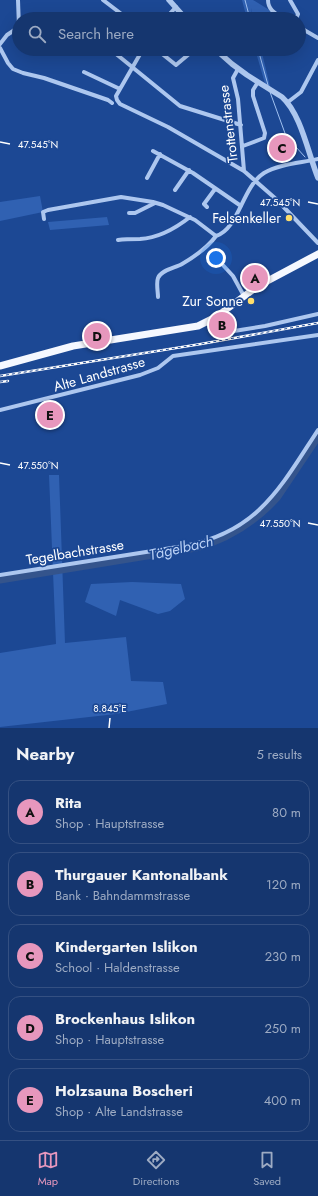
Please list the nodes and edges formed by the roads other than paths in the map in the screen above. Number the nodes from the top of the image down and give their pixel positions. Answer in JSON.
{"nodes":[{"id":1,"x":18,"y":0,"type":"edge"},
{"id":2,"x":103,"y":0,"type":"edge"},
{"id":3,"x":169,"y":0,"type":"edge"},
{"id":4,"x":268,"y":0,"type":"edge"},
{"id":5,"x":290,"y":0,"type":"edge"},
{"id":6,"x":176,"y":7,"type":"junction"},
{"id":7,"x":18,"y":12,"type":"edge"},
{"id":8,"x":119,"y":12,"type":"edge"},
{"id":9,"x":171,"y":12,"type":"edge"},
{"id":10,"x":180,"y":12,"type":"edge"},
{"id":11,"x":273,"y":12,"type":"edge"},
{"id":12,"x":297,"y":12,"type":"edge"},
{"id":13,"x":306,"y":31,"type":"edge"},
{"id":14,"x":12,"y":32,"type":"edge"},
{"id":15,"x":318,"y":38,"type":"edge"},
{"id":16,"x":0,"y":44,"type":"edge"},
{"id":17,"x":0,"y":48,"type":"edge"},
{"id":18,"x":118,"y":56,"type":"edge"},
{"id":19,"x":139,"y":56,"type":"edge"},
{"id":20,"x":165,"y":56,"type":"edge"},
{"id":21,"x":187,"y":56,"type":"edge"},
{"id":22,"x":223,"y":56,"type":"edge"},
{"id":23,"x":318,"y":60,"type":"edge"},
{"id":24,"x":133,"y":68,"type":"junction"},
{"id":25,"x":238,"y":69,"type":"junction"},
{"id":26,"x":84,"y":72,"type":"dead end"},
{"id":27,"x":258,"y":82,"type":"junction"},
{"id":28,"x":120,"y":89,"type":"junction"},
{"id":29,"x":288,"y":102,"type":"junction"},
{"id":30,"x":112,"y":103,"type":"dead end"},
{"id":31,"x":241,"y":124,"type":"junction"},
{"id":32,"x":243,"y":146,"type":"junction"},
{"id":33,"x":153,"y":151,"type":"dead end"},
{"id":34,"x":160,"y":154,"type":"junction"},
{"id":35,"x":315,"y":160,"type":"edge"},
{"id":36,"x":189,"y":170,"type":"junction"},
{"id":37,"x":244,"y":171,"type":"junction"},
{"id":38,"x":147,"y":178,"type":"dead end"},
{"id":39,"x":318,"y":178,"type":"edge"},
{"id":40,"x":255,"y":180,"type":"junction"},
{"id":41,"x":215,"y":189,"type":"junction"},
{"id":42,"x":175,"y":190,"type":"dead end"},
{"id":43,"x":156,"y":203,"type":"junction"},
{"id":44,"x":207,"y":206,"type":"dead end"},
{"id":45,"x":241,"y":206,"type":"junction"},
{"id":46,"x":129,"y":213,"type":"dead end"},
{"id":47,"x":190,"y":217,"type":"junction"},
{"id":48,"x":44,"y":219,"type":"dead end"},
{"id":49,"x":216,"y":236,"type":"junction"},
{"id":50,"x":118,"y":240,"type":"dead end"},
{"id":51,"x":318,"y":243,"type":"edge"},
{"id":52,"x":318,"y":254,"type":"edge"},
{"id":53,"x":221,"y":263,"type":"dead end"},
{"id":54,"x":244,"y":296,"type":"junction"},
{"id":55,"x":158,"y":297,"type":"dead end"},
{"id":56,"x":221,"y":313,"type":"junction"},
{"id":57,"x":318,"y":314,"type":"edge"},
{"id":58,"x":318,"y":335,"type":"edge"},
{"id":59,"x":0,"y":366,"type":"edge"},
{"id":60,"x":0,"y":410,"type":"edge"},
{"id":61,"x":318,"y":430,"type":"edge"},
{"id":62,"x":0,"y":575,"type":"edge"}],
"edges":[{"from":1,"to":7,"type":"street"},
{"from":2,"to":8,"type":"street"},
{"from":3,"to":6,"type":"street"},
{"from":4,"to":11,"type":"street"},
{"from":5,"to":12,"type":"street"},
{"from":6,"to":9,"type":"street"},
{"from":6,"to":10,"type":"street"},
{"from":13,"to":15,"type":"street"},
{"from":14,"to":16,"type":"street"},
{"from":17,"to":30,"type":"street"},
{"from":18,"to":24,"type":"street"},
{"from":19,"to":24,"type":"street"},
{"from":20,"to":21,"type":"street"},
{"from":22,"to":25,"type":"street"},
{"from":23,"to":29,"type":"street"},
{"from":24,"to":28,"type":"street"},
{"from":24,"to":31,"type":"street"},
{"from":25,"to":27,"type":"street"},
{"from":25,"to":31,"type":"street","name":"Trottenstrasse"},
{"from":26,"to":28,"type":"street"},
{"from":27,"to":29,"type":"street"},
{"from":27,"to":32,"type":"street"},
{"from":28,"to":37,"type":"street"},
{"from":29,"to":35,"type":"street"},
{"from":31,"to":32,"type":"street","name":"Trottenstrasse"},
{"from":32,"to":37,"type":"street","name":"Trottenstrasse"},
{"from":33,"to":34,"type":"street"},
{"from":34,"to":36,"type":"street"},
{"from":34,"to":38,"type":"street"},
{"from":35,"to":39,"type":"street"},
{"from":35,"to":40,"type":"street"},
{"from":36,"to":41,"type":"street"},
{"from":36,"to":42,"type":"street"},
{"from":37,"to":40,"type":"street","name":"Trottenstrasse"},
{"from":40,"to":45,"type":"street"},
{"from":40,"to":51,"type":"street","name":"Trottenstrasse"},
{"from":41,"to":44,"type":"street"},
{"from":41,"to":45,"type":"street"},
{"from":43,"to":46,"type":"street"},
{"from":43,"to":47,"type":"street"},
{"from":43,"to":48,"type":"street"},
{"from":45,"to":49,"type":"street"},
{"from":47,"to":49,"type":"street"},
{"from":47,"to":50,"type":"street"},
{"from":49,"to":55,"type":"street"},
{"from":52,"to":54,"type":"main road"},
{"from":53,"to":54,"type":"street"},
{"from":54,"to":56,"type":"main road"},
{"from":56,"to":57,"type":"street"},
{"from":56,"to":59,"type":"main road"},
{"from":58,"to":60,"type":"street","name":"Alte Landstrasse"},
{"from":61,"to":62,"type":"street","name":"Tegelbachstrasse"}]}
